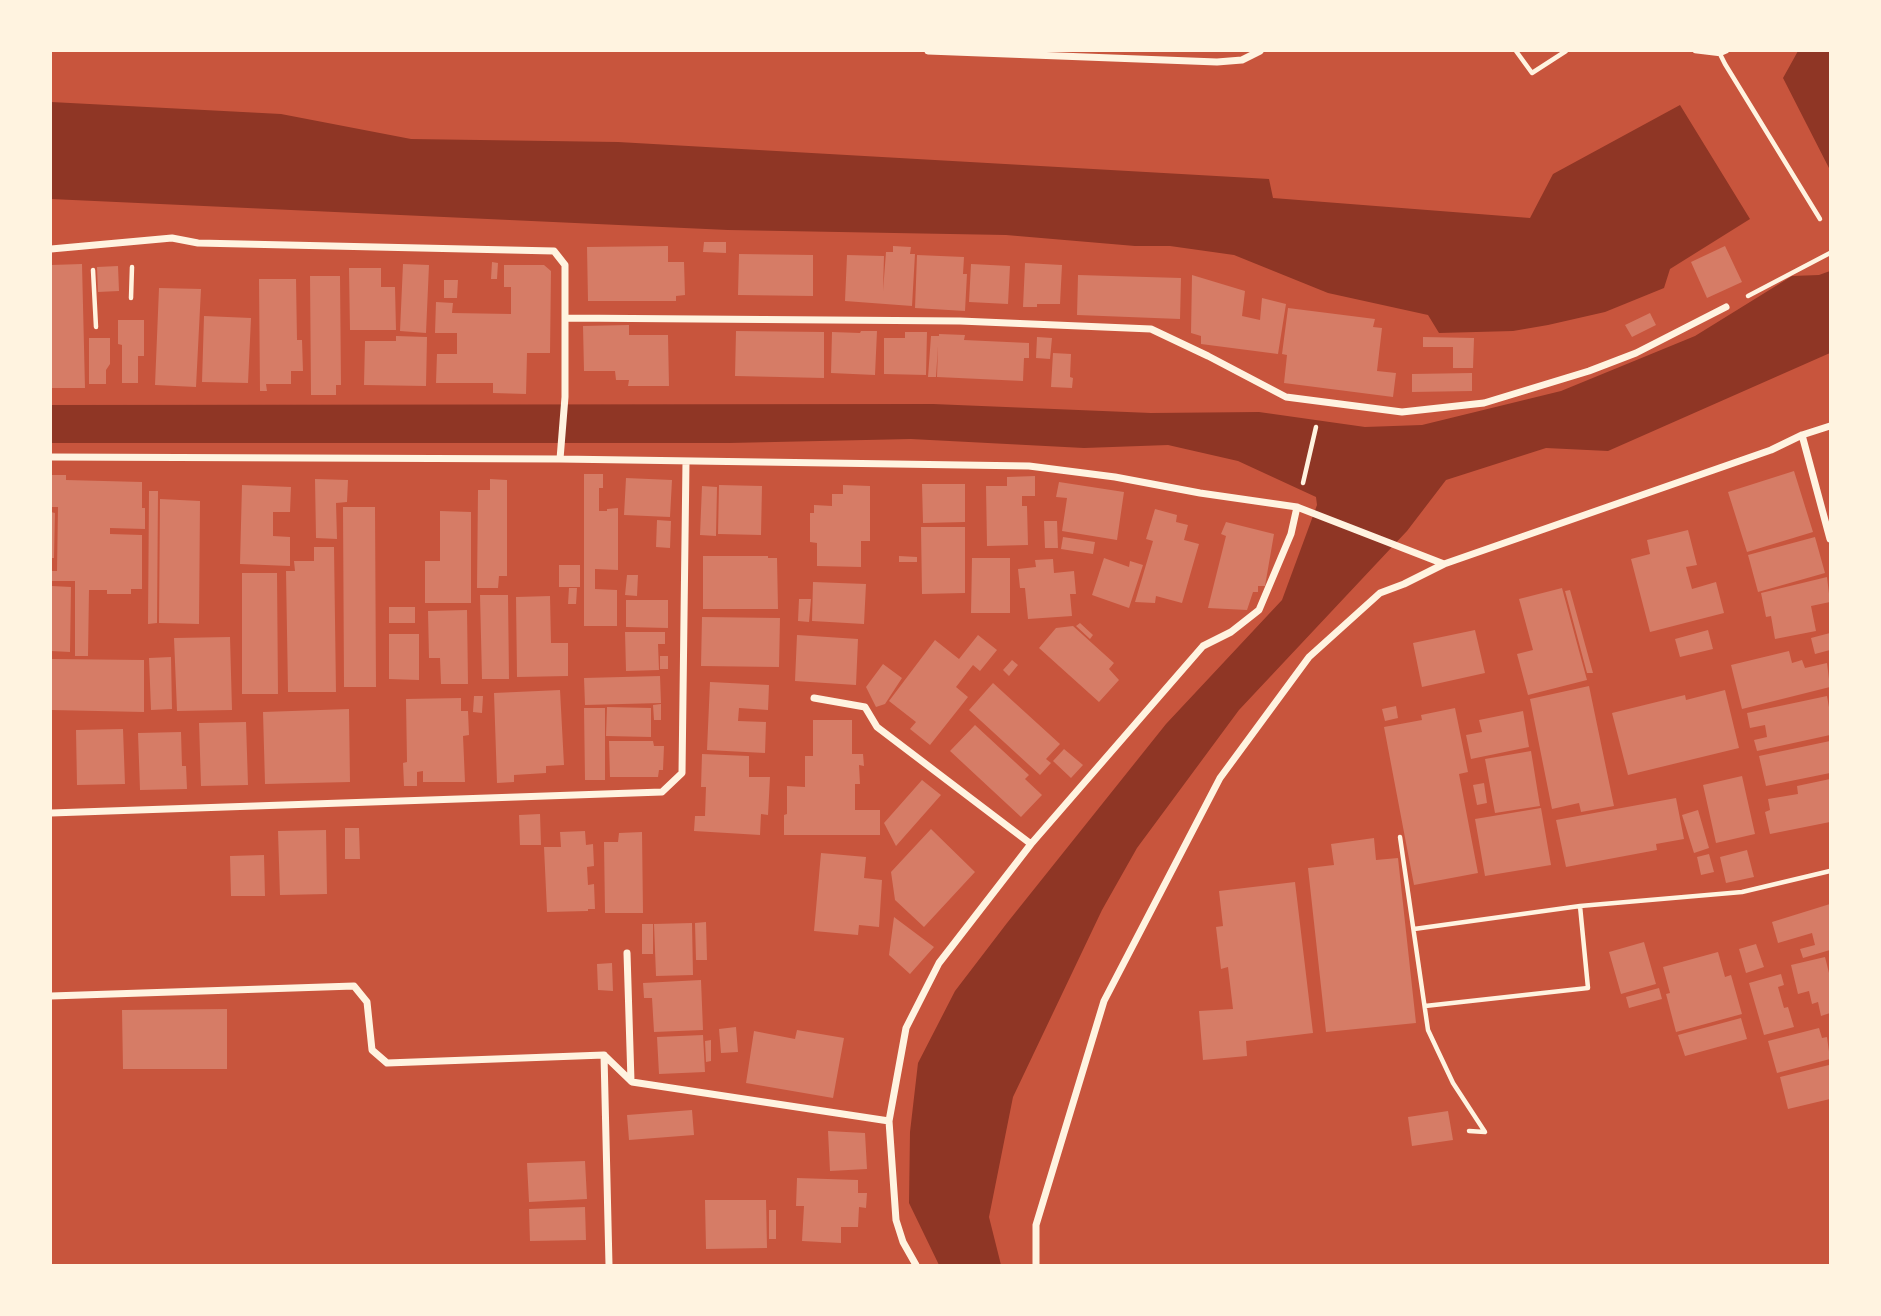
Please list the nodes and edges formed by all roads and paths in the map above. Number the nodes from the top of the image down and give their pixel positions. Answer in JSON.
{"nodes":[{"id":1,"x":928,"y":51,"type":"edge"},
{"id":2,"x":1260,"y":51,"type":"edge"},
{"id":3,"x":1516,"y":51,"type":"edge"},
{"id":4,"x":1566,"y":51,"type":"edge"},
{"id":5,"x":1695,"y":51,"type":"edge"},
{"id":6,"x":1727,"y":51,"type":"edge"},
{"id":7,"x":1720,"y":54,"type":"junction"},
{"id":8,"x":1820,"y":219,"type":"dead end"},
{"id":9,"x":92,"y":245,"type":"junction"},
{"id":10,"x":51,"y":249,"type":"edge"},
{"id":11,"x":1830,"y":253,"type":"edge"},
{"id":12,"x":1726,"y":307,"type":"joint"},
{"id":13,"x":566,"y":318,"type":"junction"},
{"id":14,"x":96,"y":327,"type":"dead end"},
{"id":15,"x":1830,"y":426,"type":"edge"},
{"id":16,"x":1802,"y":435,"type":"junction"},
{"id":17,"x":1311,"y":446,"type":"dead end"},
{"id":18,"x":51,"y":457,"type":"edge"},
{"id":19,"x":559,"y":458,"type":"junction"},
{"id":20,"x":686,"y":461,"type":"junction"},
{"id":21,"x":1297,"y":507,"type":"junction"},
{"id":22,"x":1830,"y":539,"type":"edge"},
{"id":23,"x":1444,"y":564,"type":"junction"},
{"id":24,"x":814,"y":698,"type":"dead end"},
{"id":25,"x":51,"y":813,"type":"edge"},
{"id":26,"x":1400,"y":838,"type":"dead end"},
{"id":27,"x":1031,"y":844,"type":"junction"},
{"id":28,"x":1830,"y":871,"type":"edge"},
{"id":29,"x":1580,"y":906,"type":"junction"},
{"id":30,"x":1414,"y":929,"type":"junction"},
{"id":31,"x":627,"y":953,"type":"dead end"},
{"id":32,"x":51,"y":996,"type":"edge"},
{"id":33,"x":1425,"y":1006,"type":"junction"},
{"id":34,"x":604,"y":1055,"type":"junction"},
{"id":35,"x":632,"y":1082,"type":"junction"},
{"id":36,"x":889,"y":1121,"type":"junction"},
{"id":37,"x":1469,"y":1130,"type":"dead end"},
{"id":38,"x":609,"y":1265,"type":"edge"},
{"id":39,"x":916,"y":1265,"type":"edge"},
{"id":40,"x":1036,"y":1265,"type":"edge"}],
"edges":[{"from":1,"to":2,"type":"street"},
{"from":3,"to":4,"type":"path"},
{"from":5,"to":7,"type":"path"},
{"from":6,"to":7,"type":"path"},
{"from":7,"to":8,"type":"path"},
{"from":9,"to":10,"type":"street"},
{"from":9,"to":13,"type":"street"},
{"from":9,"to":14,"type":"path"},
{"from":11,"to":12,"type":"path"},
{"from":12,"to":13,"type":"street"},
{"from":13,"to":19,"type":"street"},
{"from":15,"to":16,"type":"street"},
{"from":16,"to":22,"type":"street"},
{"from":16,"to":23,"type":"street"},
{"from":17,"to":21,"type":"path"},
{"from":18,"to":19,"type":"street"},
{"from":19,"to":20,"type":"street"},
{"from":20,"to":21,"type":"street"},
{"from":20,"to":25,"type":"street"},
{"from":21,"to":23,"type":"street"},
{"from":21,"to":27,"type":"street"},
{"from":23,"to":40,"type":"street"},
{"from":24,"to":27,"type":"street"},
{"from":26,"to":30,"type":"path"},
{"from":27,"to":36,"type":"street"},
{"from":28,"to":29,"type":"path"},
{"from":29,"to":30,"type":"path"},
{"from":29,"to":33,"type":"path"},
{"from":30,"to":33,"type":"path"},
{"from":31,"to":35,"type":"street"},
{"from":32,"to":34,"type":"street"},
{"from":33,"to":37,"type":"path"},
{"from":34,"to":35,"type":"street"},
{"from":34,"to":38,"type":"street"},
{"from":35,"to":36,"type":"street"},
{"from":36,"to":39,"type":"street"}]}
